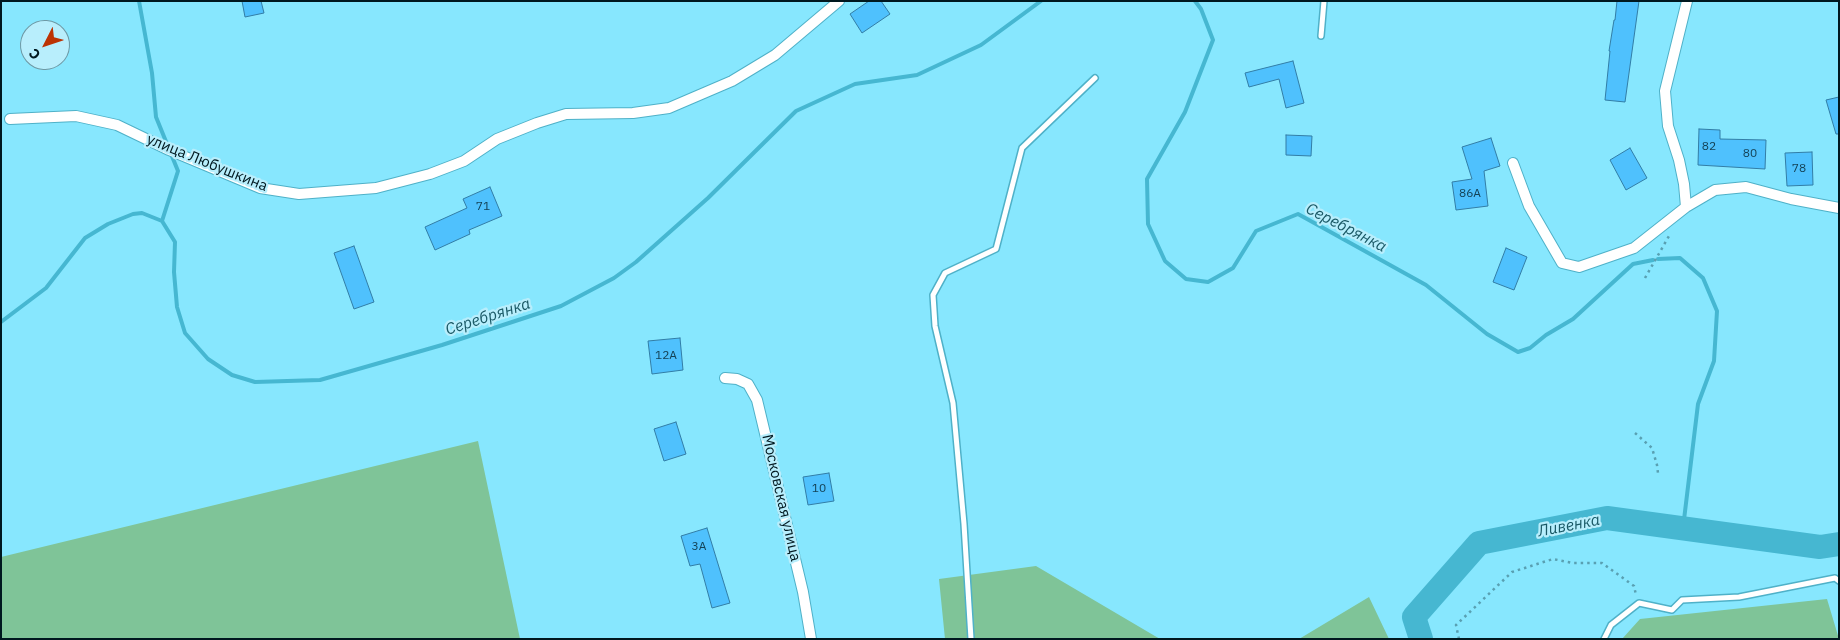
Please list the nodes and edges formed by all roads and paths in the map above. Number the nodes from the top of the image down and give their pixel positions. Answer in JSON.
{"nodes":[{"id":1,"x":839,"y":1,"type":"edge"},
{"id":2,"x":1324,"y":1,"type":"edge"},
{"id":3,"x":1687,"y":1,"type":"edge"},
{"id":4,"x":1321,"y":36,"type":"dead end"},
{"id":5,"x":1095,"y":78,"type":"dead end"},
{"id":6,"x":10,"y":118,"type":"dead end"},
{"id":7,"x":1513,"y":163,"type":"dead end"},
{"id":8,"x":1686,"y":207,"type":"junction"},
{"id":9,"x":1839,"y":208,"type":"edge"},
{"id":10,"x":1660,"y":250,"type":"dead end"},
{"id":11,"x":1646,"y":278,"type":"dead end"},
{"id":12,"x":725,"y":378,"type":"dead end"},
{"id":13,"x":1635,"y":433,"type":"dead end"},
{"id":14,"x":1658,"y":474,"type":"dead end"},
{"id":15,"x":1839,"y":581,"type":"edge"},
{"id":16,"x":1639,"y":603,"type":"junction"},
{"id":17,"x":811,"y":639,"type":"edge"},
{"id":18,"x":971,"y":639,"type":"edge"},
{"id":19,"x":1459,"y":639,"type":"edge"},
{"id":20,"x":1604,"y":639,"type":"edge"}],
"edges":[{"from":1,"to":6,"type":"street","name":"улица Любушкина"},
{"from":2,"to":4,"type":"lane"},
{"from":3,"to":8,"type":"street"},
{"from":5,"to":18,"type":"lane"},
{"from":7,"to":8,"type":"street"},
{"from":8,"to":9,"type":"street"},
{"from":10,"to":11,"type":"path"},
{"from":12,"to":17,"type":"street","name":"Московская улица"},
{"from":13,"to":14,"type":"path"},
{"from":15,"to":16,"type":"lane"},
{"from":16,"to":19,"type":"path"},
{"from":16,"to":20,"type":"lane"}]}
